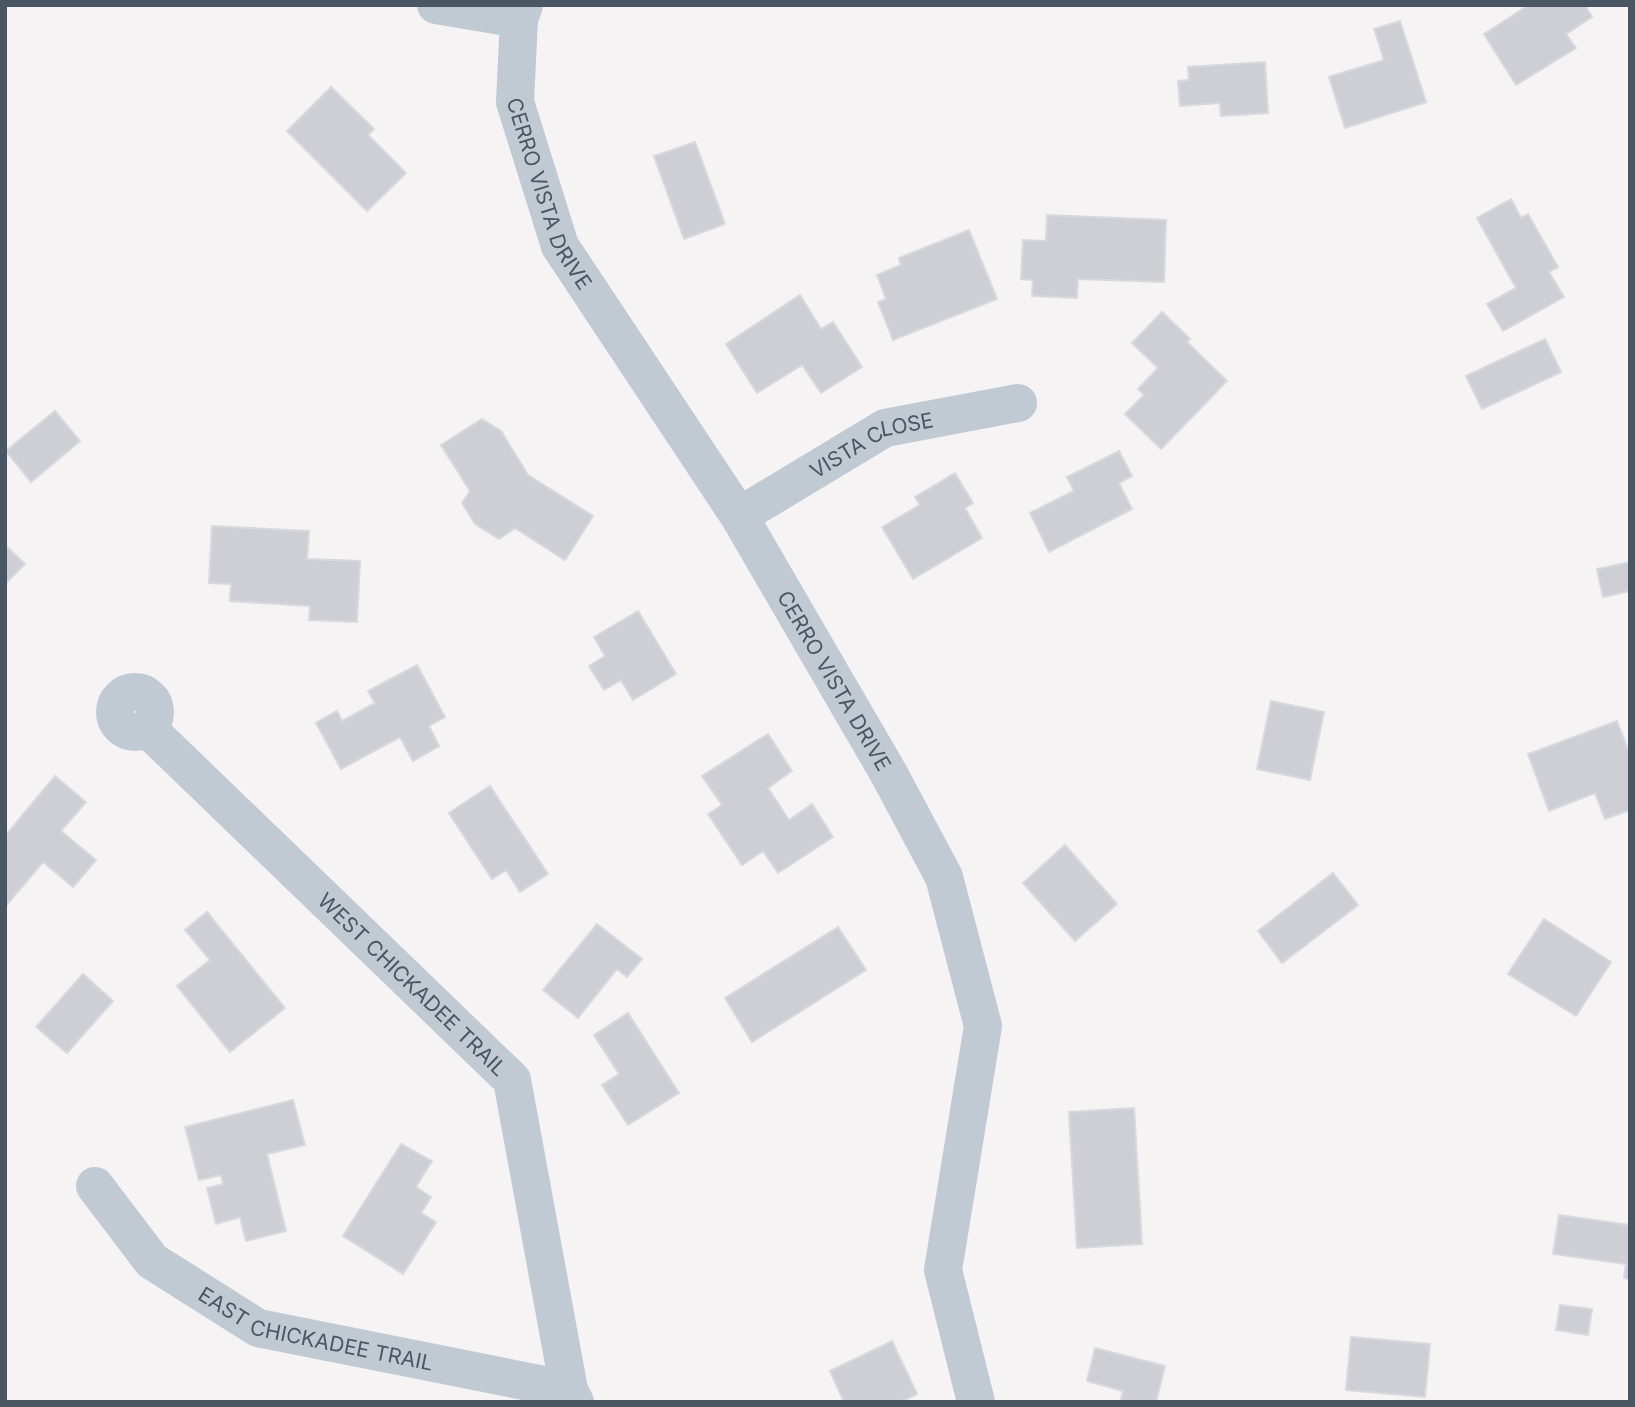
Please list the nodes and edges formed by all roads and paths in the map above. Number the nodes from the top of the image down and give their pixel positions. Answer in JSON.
{"nodes":[{"id":1,"x":436,"y":5,"type":"edge"},
{"id":2,"x":521,"y":12,"type":"edge"},
{"id":3,"x":1018,"y":403,"type":"dead end"},
{"id":4,"x":739,"y":516,"type":"junction"},
{"id":5,"x":147,"y":727,"type":"dead end"},
{"id":6,"x":95,"y":1186,"type":"dead end"},
{"id":7,"x":572,"y":1396,"type":"edge"},
{"id":8,"x":976,"y":1402,"type":"edge"}],
"edges":[{"from":1,"to":2,"type":"street"},
{"from":2,"to":4,"type":"street","name":"CERRO VISTA DRIVE"},
{"from":3,"to":4,"type":"street","name":"VISTA CLOSE"},
{"from":4,"to":8,"type":"street","name":"CERRO VISTA DRIVE"},
{"from":5,"to":7,"type":"street","name":"WEST CHICKADEE TRAIL"},
{"from":6,"to":7,"type":"street","name":"EAST CHICKADEE TRAIL"}]}
